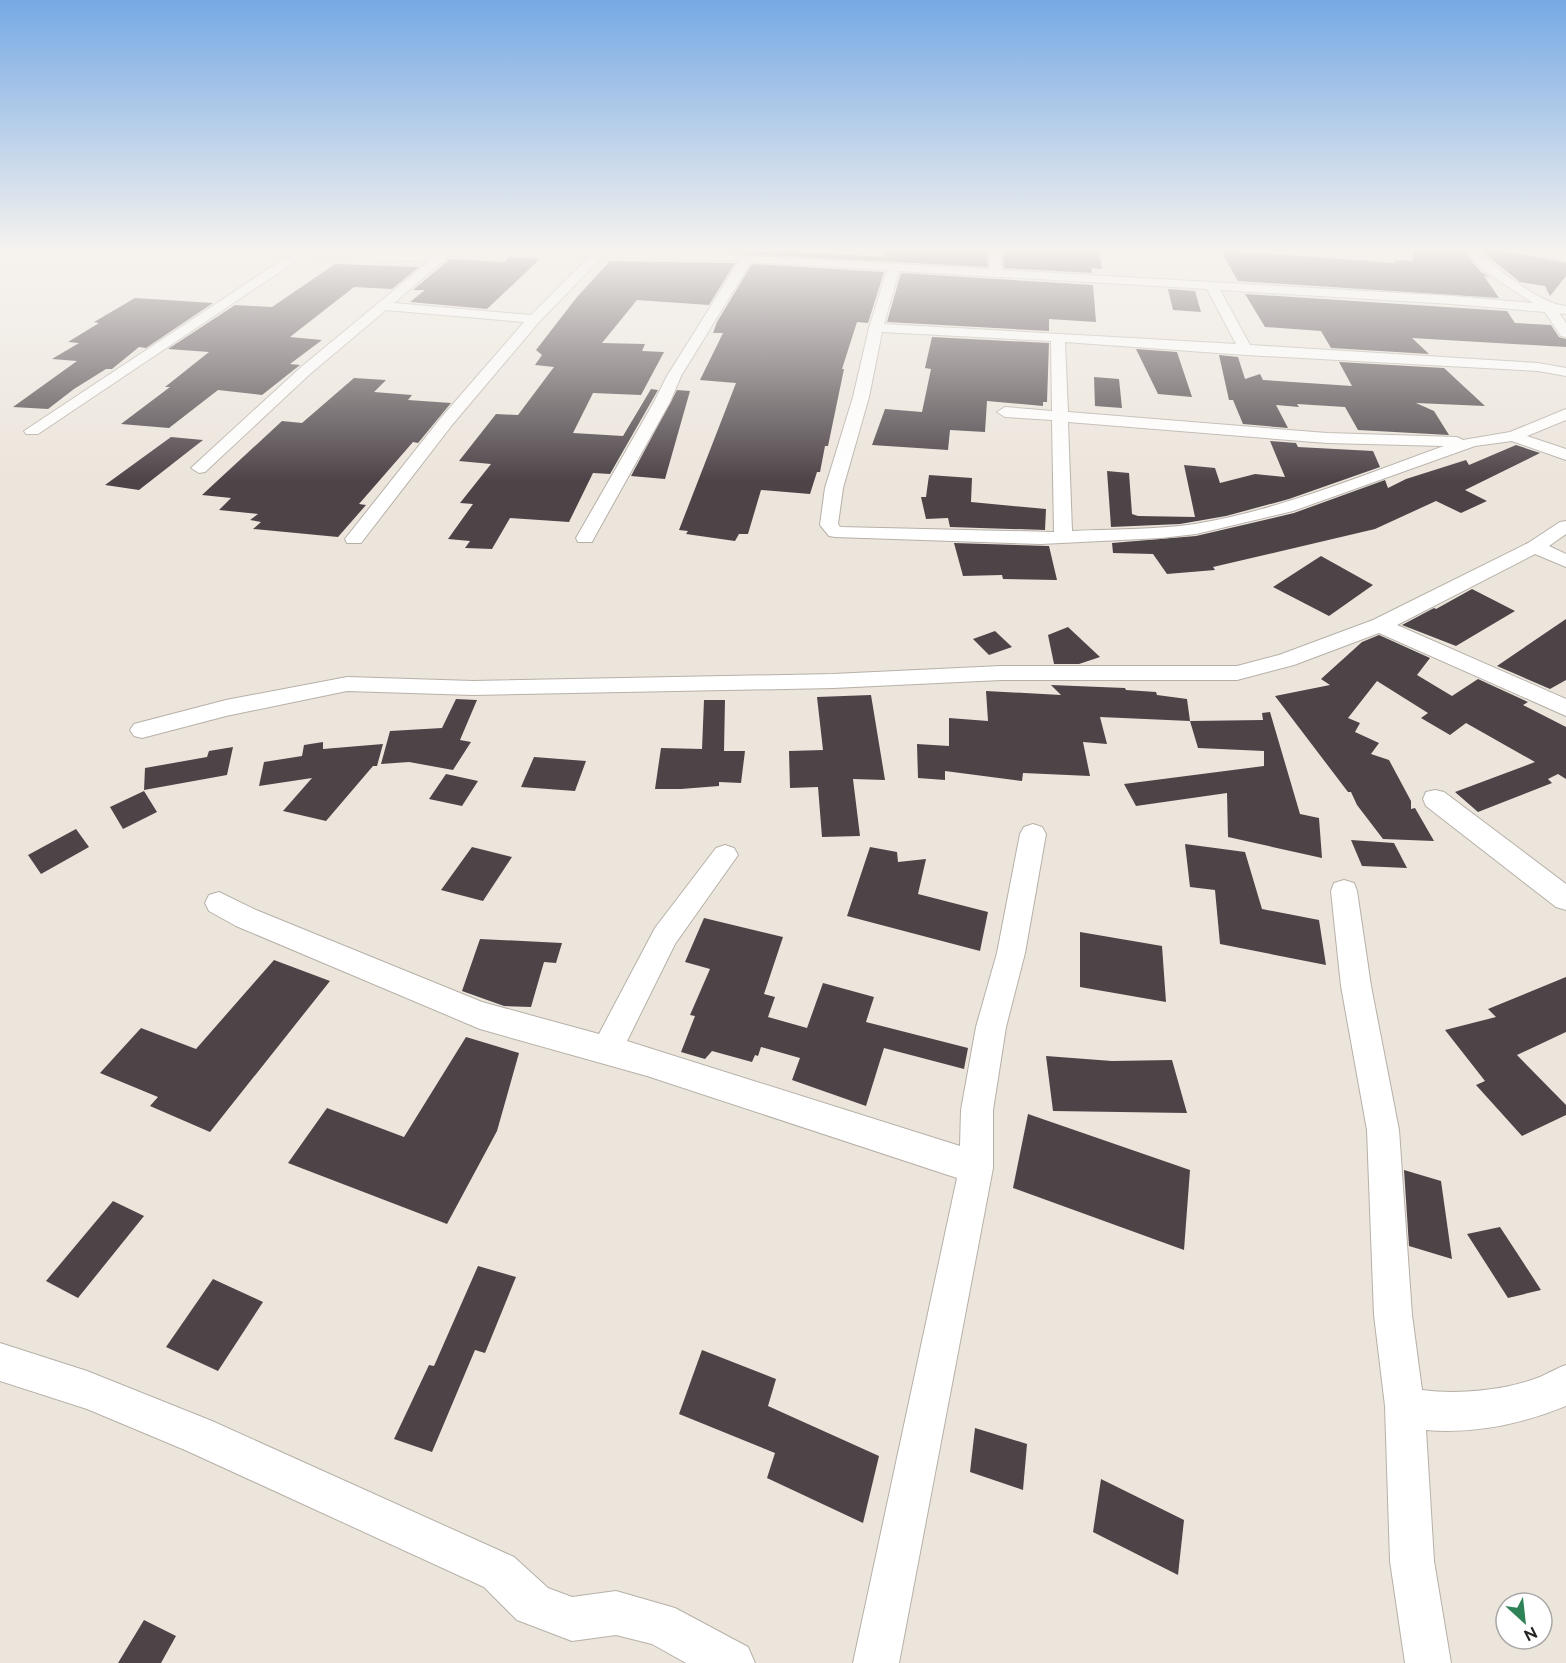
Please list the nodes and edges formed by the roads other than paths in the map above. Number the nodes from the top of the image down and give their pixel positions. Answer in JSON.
{"nodes":[{"id":1,"x":190,"y":326,"type":"edge"},
{"id":2,"x":359,"y":326,"type":"edge"},
{"id":3,"x":528,"y":326,"type":"edge"},
{"id":4,"x":705,"y":326,"type":"edge"},
{"id":5,"x":1233,"y":326,"type":"edge"},
{"id":6,"x":876,"y":328,"type":"joint"},
{"id":7,"x":1058,"y":336,"type":"junction"},
{"id":8,"x":1246,"y":351,"type":"junction"},
{"id":9,"x":1566,"y":372,"type":"edge"},
{"id":10,"x":1005,"y":412,"type":"dead end"},
{"id":11,"x":1566,"y":414,"type":"edge"},
{"id":12,"x":1059,"y":416,"type":"junction"},
{"id":13,"x":32,"y":431,"type":"dead end"},
{"id":14,"x":1513,"y":436,"type":"junction"},
{"id":15,"x":1472,"y":442,"type":"junction"},
{"id":16,"x":1566,"y":454,"type":"edge"},
{"id":17,"x":199,"y":468,"type":"dead end"},
{"id":18,"x":1566,"y":526,"type":"edge"},
{"id":19,"x":1063,"y":535,"type":"junction"},
{"id":20,"x":585,"y":538,"type":"dead end"},
{"id":21,"x":354,"y":539,"type":"dead end"},
{"id":22,"x":1535,"y":547,"type":"junction"},
{"id":23,"x":1566,"y":561,"type":"edge"},
{"id":24,"x":1380,"y":625,"type":"junction"},
{"id":25,"x":1566,"y":708,"type":"edge"},
{"id":26,"x":142,"y":730,"type":"dead end"},
{"id":27,"x":1435,"y":799,"type":"dead end"},
{"id":28,"x":1033,"y":834,"type":"dead end"},
{"id":29,"x":725,"y":855,"type":"dead end"},
{"id":30,"x":1344,"y":891,"type":"dead end"},
{"id":31,"x":1566,"y":899,"type":"edge"},
{"id":32,"x":219,"y":903,"type":"dead end"},
{"id":33,"x":607,"y":1050,"type":"junction"},
{"id":34,"x":976,"y":1168,"type":"junction"},
{"id":35,"x":0,"y":1362,"type":"edge"},
{"id":36,"x":1566,"y":1384,"type":"edge"},
{"id":37,"x":1405,"y":1406,"type":"junction"},
{"id":38,"x":732,"y":1663,"type":"edge"},
{"id":39,"x":876,"y":1663,"type":"edge"},
{"id":40,"x":1428,"y":1663,"type":"edge"}],
"edges":[{"from":1,"to":13,"type":"street"},
{"from":2,"to":17,"type":"street"},
{"from":3,"to":21,"type":"street"},
{"from":4,"to":20,"type":"street"},
{"from":5,"to":8,"type":"street"},
{"from":6,"to":7,"type":"street"},
{"from":6,"to":19,"type":"street"},
{"from":7,"to":8,"type":"street"},
{"from":7,"to":12,"type":"street"},
{"from":8,"to":9,"type":"street"},
{"from":10,"to":12,"type":"street"},
{"from":11,"to":14,"type":"street"},
{"from":12,"to":15,"type":"street"},
{"from":12,"to":19,"type":"street"},
{"from":14,"to":15,"type":"street"},
{"from":14,"to":16,"type":"street"},
{"from":15,"to":19,"type":"street"},
{"from":18,"to":22,"type":"street"},
{"from":22,"to":23,"type":"street"},
{"from":22,"to":24,"type":"street"},
{"from":24,"to":25,"type":"street"},
{"from":24,"to":26,"type":"street"},
{"from":27,"to":31,"type":"street"},
{"from":28,"to":34,"type":"street"},
{"from":29,"to":33,"type":"street"},
{"from":30,"to":37,"type":"street"},
{"from":32,"to":33,"type":"street"},
{"from":33,"to":34,"type":"street"},
{"from":34,"to":39,"type":"street"},
{"from":35,"to":38,"type":"street"},
{"from":36,"to":37,"type":"street"},
{"from":37,"to":40,"type":"street"}]}
